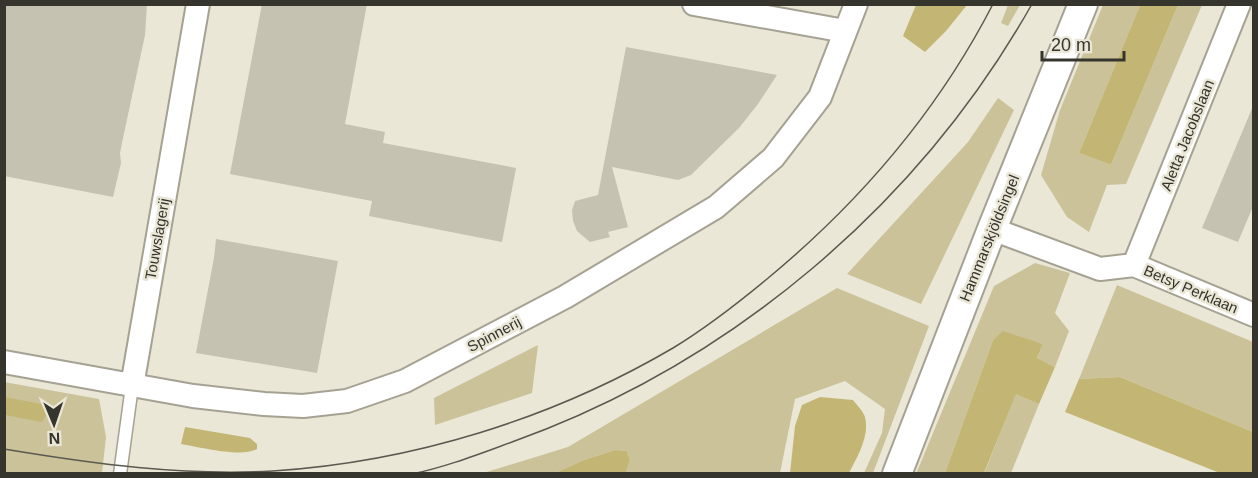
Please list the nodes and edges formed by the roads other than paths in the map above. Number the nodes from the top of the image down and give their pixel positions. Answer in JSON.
{"nodes":[{"id":1,"x":198,"y":4,"type":"edge"},
{"id":2,"x":694,"y":4,"type":"edge"},
{"id":3,"x":856,"y":4,"type":"edge"},
{"id":4,"x":1083,"y":4,"type":"edge"},
{"id":5,"x":1239,"y":4,"type":"edge"},
{"id":6,"x":845,"y":31,"type":"junction"},
{"id":7,"x":992,"y":229,"type":"junction"},
{"id":8,"x":1134,"y":266,"type":"junction"},
{"id":9,"x":1254,"y":315,"type":"edge"},
{"id":10,"x":4,"y":362,"type":"edge"},
{"id":11,"x":132,"y":386,"type":"junction"},
{"id":12,"x":120,"y":474,"type":"edge"},
{"id":13,"x":897,"y":474,"type":"edge"}],
"edges":[{"from":1,"to":11,"type":"street","name":"Touwslagerij"},
{"from":2,"to":6,"type":"street"},
{"from":3,"to":6,"type":"street","name":"Spinnerij"},
{"from":4,"to":7,"type":"street","name":"Hammarskjöldsingel"},
{"from":5,"to":8,"type":"street","name":"Aletta Jacobslaan"},
{"from":6,"to":11,"type":"street","name":"Spinnerij"},
{"from":7,"to":8,"type":"street","name":"Betsy Perklaan"},
{"from":7,"to":13,"type":"street","name":"Hammarskjöldsingel"},
{"from":8,"to":9,"type":"street","name":"Betsy Perklaan"},
{"from":10,"to":11,"type":"street","name":"Spinnerij"},
{"from":11,"to":12,"type":"lane","name":"Touwslagerij"}]}
